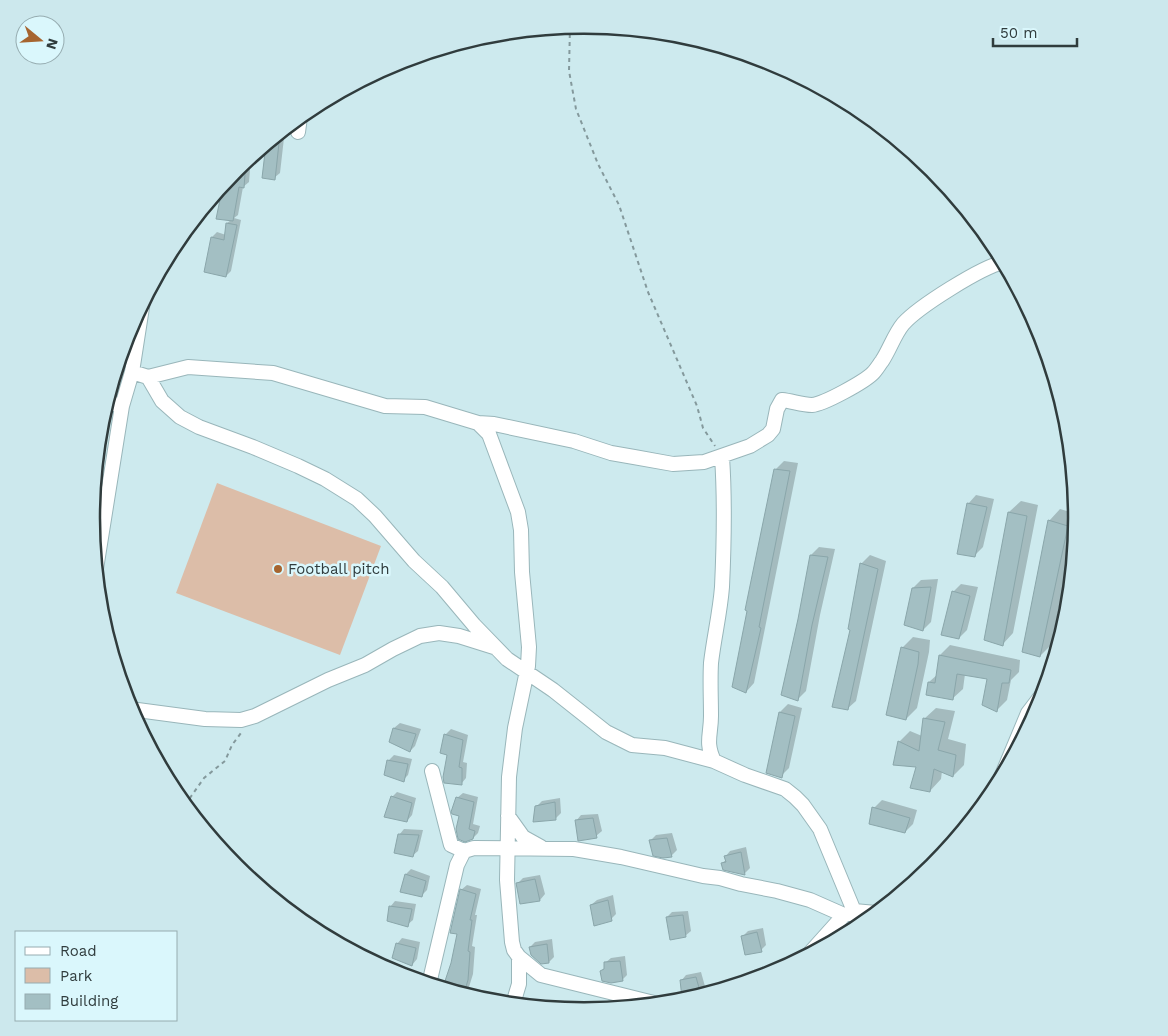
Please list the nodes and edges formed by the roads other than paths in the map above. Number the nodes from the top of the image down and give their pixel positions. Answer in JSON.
{"nodes":[{"id":1,"x":299,"y":127,"type":"edge"},
{"id":2,"x":298,"y":132,"type":"dead end"},
{"id":3,"x":996,"y":264,"type":"edge"},
{"id":4,"x":139,"y":329,"type":"edge"},
{"id":5,"x":132,"y":372,"type":"junction"},
{"id":6,"x":148,"y":377,"type":"junction"},
{"id":7,"x":114,"y":404,"type":"edge"},
{"id":8,"x":122,"y":406,"type":"junction"},
{"id":9,"x":478,"y":423,"type":"junction"},
{"id":10,"x":722,"y":457,"type":"junction"},
{"id":11,"x":101,"y":540,"type":"edge"},
{"id":12,"x":494,"y":647,"type":"junction"},
{"id":13,"x":526,"y":671,"type":"junction"},
{"id":14,"x":140,"y":710,"type":"edge"},
{"id":15,"x":714,"y":761,"type":"junction"},
{"id":16,"x":432,"y":771,"type":"dead end"},
{"id":17,"x":508,"y":816,"type":"junction"},
{"id":18,"x":507,"y":848,"type":"junction"},
{"id":19,"x":542,"y":848,"type":"junction"},
{"id":20,"x":464,"y":851,"type":"junction"},
{"id":21,"x":849,"y":913,"type":"junction"},
{"id":22,"x":864,"y":913,"type":"edge"},
{"id":23,"x":855,"y":920,"type":"edge"},
{"id":24,"x":825,"y":937,"type":"edge"},
{"id":25,"x":519,"y":957,"type":"junction"},
{"id":26,"x":541,"y":975,"type":"junction"},
{"id":27,"x":430,"y":978,"type":"edge"},
{"id":28,"x":518,"y":984,"type":"junction"},
{"id":29,"x":515,"y":997,"type":"edge"},
{"id":30,"x":638,"y":999,"type":"edge"}],
"edges":[{"from":1,"to":2,"type":"street"},
{"from":3,"to":10,"type":"street"},
{"from":4,"to":5,"type":"street"},
{"from":5,"to":6,"type":"street"},
{"from":5,"to":8,"type":"street"},
{"from":6,"to":9,"type":"street"},
{"from":6,"to":12,"type":"street"},
{"from":7,"to":8,"type":"street"},
{"from":8,"to":11,"type":"street"},
{"from":9,"to":10,"type":"street"},
{"from":9,"to":13,"type":"street"},
{"from":10,"to":15,"type":"street"},
{"from":12,"to":13,"type":"street"},
{"from":12,"to":14,"type":"street"},
{"from":13,"to":15,"type":"street"},
{"from":13,"to":17,"type":"street"},
{"from":15,"to":21,"type":"street"},
{"from":16,"to":20,"type":"street"},
{"from":17,"to":18,"type":"street"},
{"from":17,"to":19,"type":"street"},
{"from":18,"to":19,"type":"street"},
{"from":18,"to":20,"type":"street"},
{"from":18,"to":25,"type":"street"},
{"from":19,"to":21,"type":"street"},
{"from":20,"to":27,"type":"street"},
{"from":21,"to":22,"type":"street"},
{"from":21,"to":23,"type":"street"},
{"from":21,"to":24,"type":"street"},
{"from":25,"to":26,"type":"street"},
{"from":25,"to":28,"type":"street"},
{"from":26,"to":28,"type":"street"},
{"from":26,"to":30,"type":"street"},
{"from":28,"to":29,"type":"street"}]}
